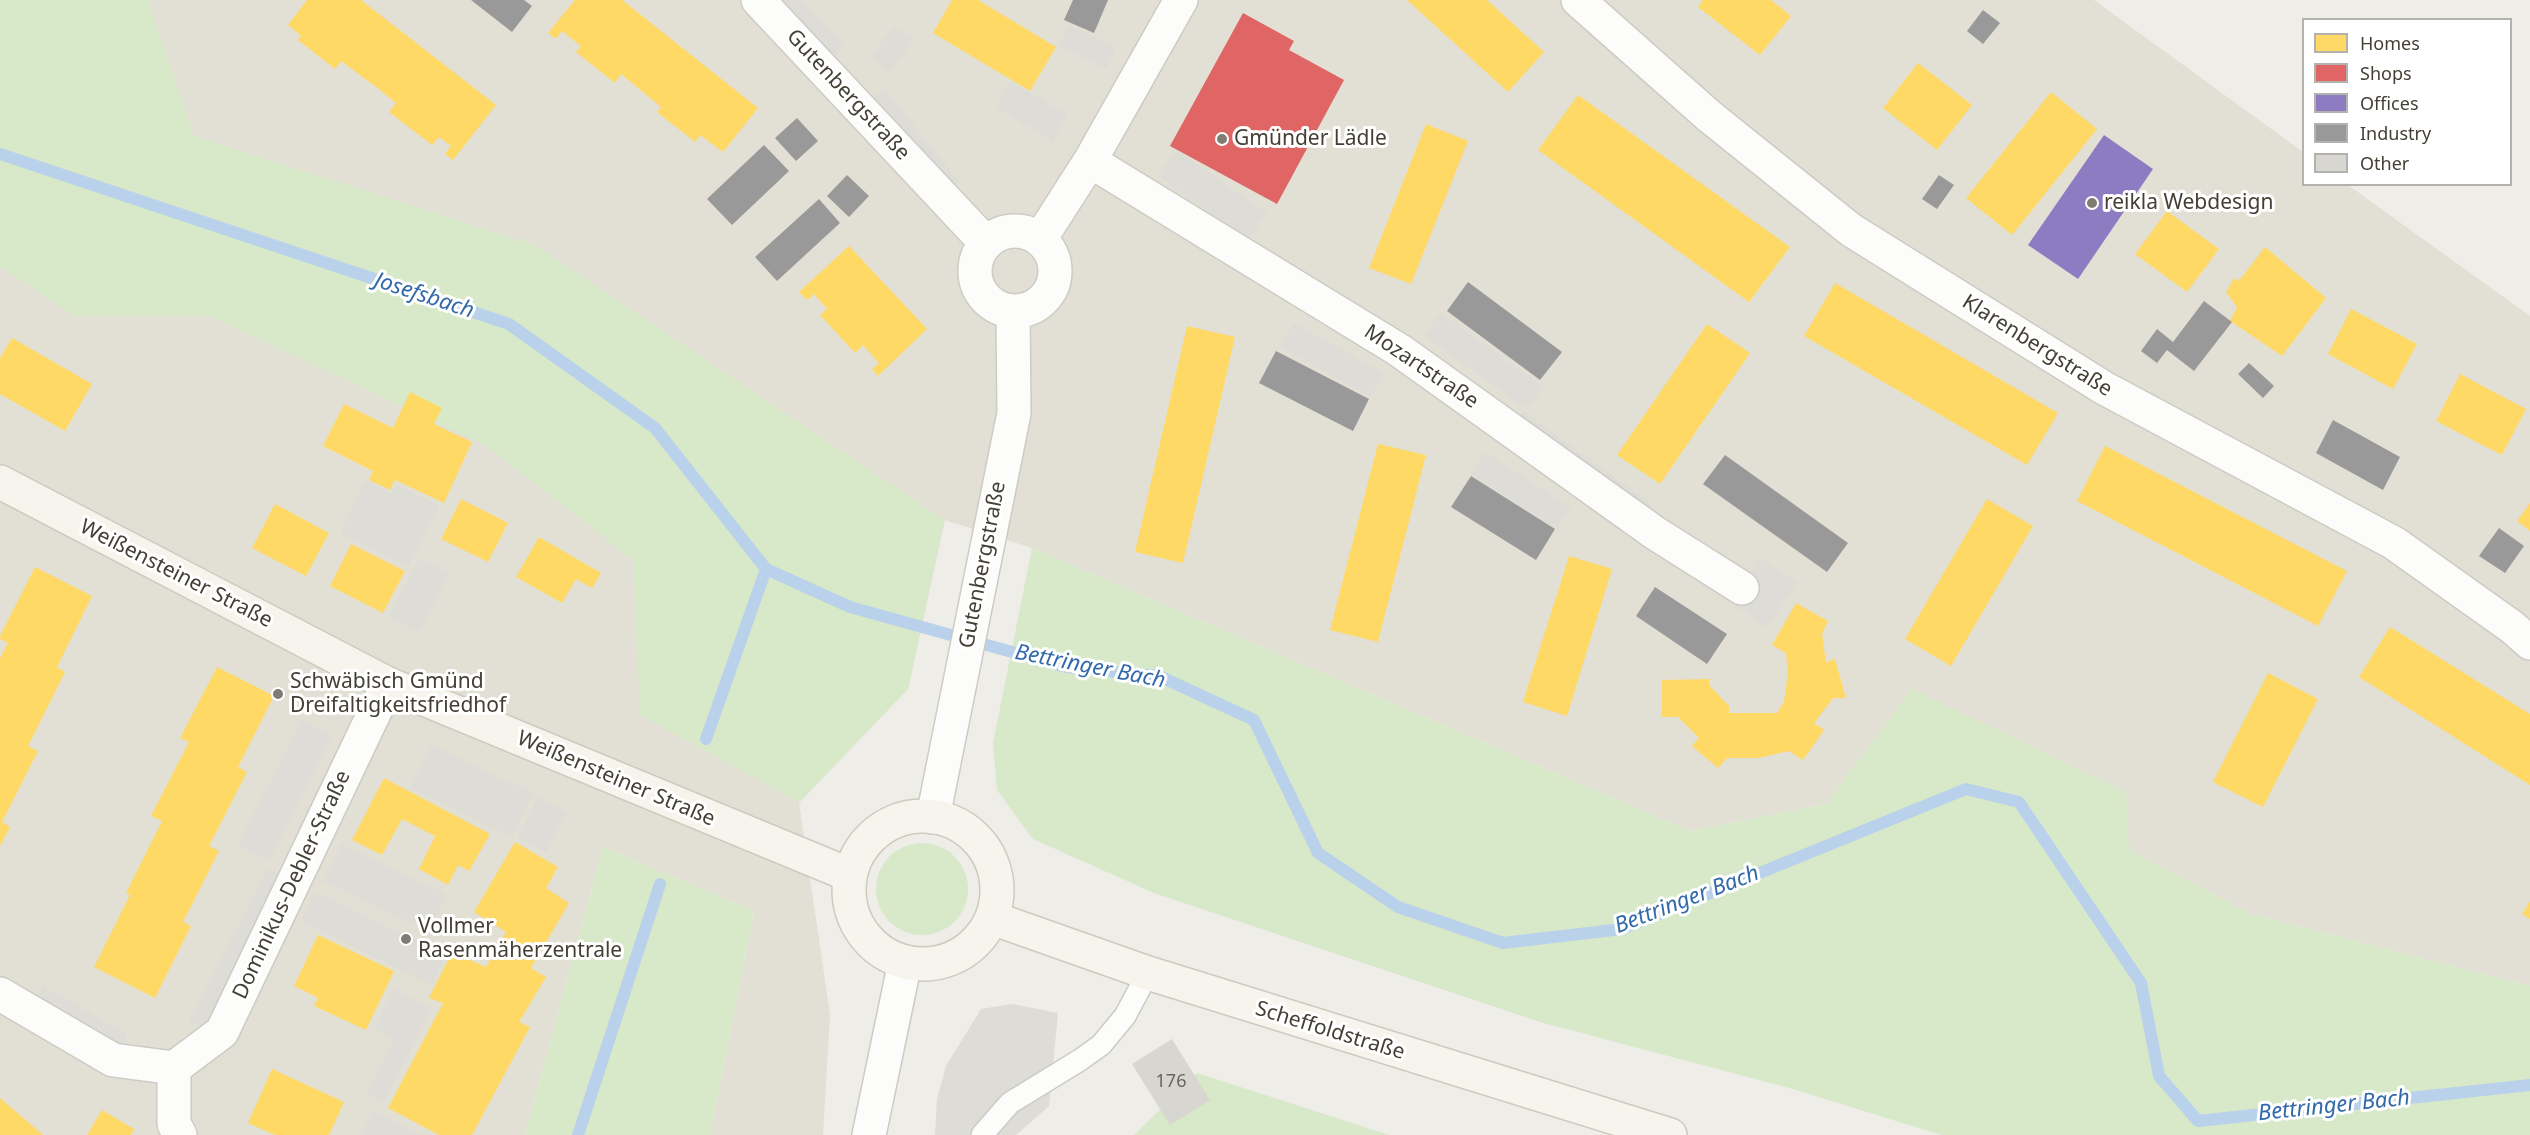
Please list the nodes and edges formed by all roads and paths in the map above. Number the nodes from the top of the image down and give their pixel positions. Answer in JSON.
{"nodes":[{"id":1,"x":758,"y":0,"type":"edge"},
{"id":2,"x":1181,"y":0,"type":"edge"},
{"id":3,"x":1578,"y":0,"type":"edge"},
{"id":4,"x":1090,"y":161,"type":"junction"},
{"id":5,"x":1040,"y":239,"type":"junction"},
{"id":6,"x":986,"y":243,"type":"junction"},
{"id":7,"x":1013,"y":312,"type":"junction"},
{"id":8,"x":0,"y":482,"type":"edge"},
{"id":9,"x":1742,"y":588,"type":"dead end"},
{"id":10,"x":2530,"y":643,"type":"edge"},
{"id":11,"x":388,"y":684,"type":"junction"},
{"id":12,"x":933,"y":817,"type":"junction"},
{"id":13,"x":850,"y":875,"type":"junction"},
{"id":14,"x":992,"y":918,"type":"junction"},
{"id":15,"x":905,"y":962,"type":"junction"},
{"id":16,"x":1148,"y":973,"type":"junction"},
{"id":17,"x":0,"y":994,"type":"edge"},
{"id":18,"x":174,"y":1068,"type":"junction"},
{"id":19,"x":180,"y":1135,"type":"edge"},
{"id":20,"x":869,"y":1135,"type":"edge"},
{"id":21,"x":982,"y":1135,"type":"edge"},
{"id":22,"x":1670,"y":1135,"type":"edge"}],
"edges":[{"from":1,"to":6,"type":"street","name":"Gutenbergstraße"},
{"from":2,"to":4,"type":"street"},
{"from":3,"to":10,"type":"street","name":"Klarenbergstraße"},
{"from":4,"to":5,"type":"street"},
{"from":4,"to":9,"type":"street","name":"Mozartstraße"},
{"from":5,"to":6,"type":"street"},
{"from":5,"to":7,"type":"street"},
{"from":6,"to":7,"type":"street"},
{"from":7,"to":12,"type":"street","name":"Gutenbergstraße"},
{"from":8,"to":11,"type":"main road","name":"Weißensteiner Straße"},
{"from":11,"to":13,"type":"main road","name":"Weißensteiner Straße"},
{"from":11,"to":18,"type":"street","name":"Dominikus-Debler-Straße"},
{"from":12,"to":13,"type":"main road"},
{"from":12,"to":14,"type":"main road"},
{"from":13,"to":15,"type":"main road"},
{"from":14,"to":15,"type":"main road"},
{"from":14,"to":16,"type":"main road","name":"Scheffoldstraße"},
{"from":15,"to":20,"type":"street"},
{"from":16,"to":21,"type":"lane"},
{"from":16,"to":22,"type":"main road","name":"Scheffoldstraße"},
{"from":17,"to":18,"type":"street"},
{"from":18,"to":19,"type":"street"}]}
